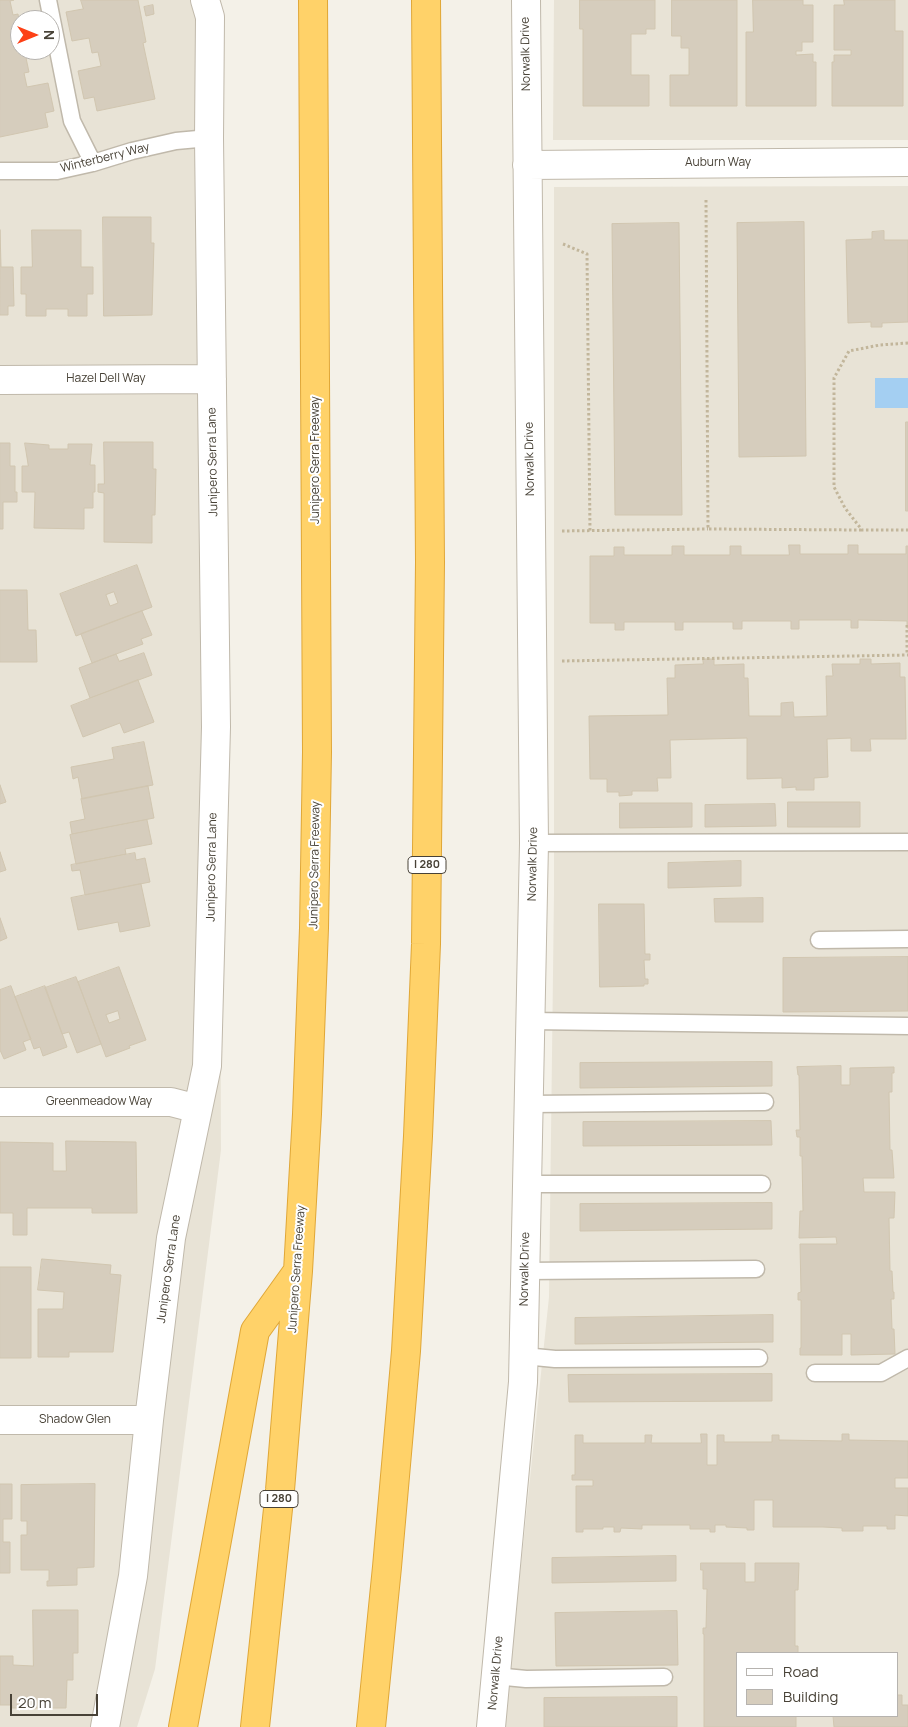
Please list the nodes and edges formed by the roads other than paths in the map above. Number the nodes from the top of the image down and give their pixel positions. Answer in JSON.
{"nodes":[{"id":1,"x":48,"y":0,"type":"edge"},
{"id":2,"x":205,"y":0,"type":"edge"},
{"id":3,"x":313,"y":0,"type":"edge"},
{"id":4,"x":426,"y":0,"type":"edge"},
{"id":5,"x":526,"y":0,"type":"edge"},
{"id":6,"x":209,"y":138,"type":"junction"},
{"id":7,"x":908,"y":162,"type":"edge"},
{"id":8,"x":93,"y":163,"type":"junction"},
{"id":9,"x":527,"y":165,"type":"junction"},
{"id":10,"x":0,"y":171,"type":"edge"},
{"id":11,"x":212,"y":379,"type":"junction"},
{"id":12,"x":0,"y":380,"type":"edge"},
{"id":13,"x":908,"y":842,"type":"edge"},
{"id":14,"x":534,"y":843,"type":"junction"},
{"id":15,"x":908,"y":939,"type":"edge"},
{"id":16,"x":820,"y":940,"type":"dead end"},
{"id":17,"x":530,"y":1021,"type":"junction"},
{"id":18,"x":908,"y":1026,"type":"edge"},
{"id":19,"x":0,"y":1102,"type":"edge"},
{"id":20,"x":765,"y":1102,"type":"dead end"},
{"id":21,"x":528,"y":1104,"type":"junction"},
{"id":22,"x":198,"y":1109,"type":"junction"},
{"id":23,"x":527,"y":1184,"type":"junction"},
{"id":24,"x":762,"y":1184,"type":"dead end"},
{"id":25,"x":756,"y":1270,"type":"dead end"},
{"id":26,"x":298,"y":1271,"type":"junction"},
{"id":27,"x":525,"y":1271,"type":"junction"},
{"id":28,"x":524,"y":1356,"type":"junction"},
{"id":29,"x":759,"y":1358,"type":"dead end"},
{"id":30,"x":908,"y":1358,"type":"edge"},
{"id":31,"x":815,"y":1373,"type":"dead end"},
{"id":32,"x":0,"y":1420,"type":"edge"},
{"id":33,"x":149,"y":1420,"type":"junction"},
{"id":34,"x":496,"y":1676,"type":"junction"},
{"id":35,"x":664,"y":1678,"type":"dead end"},
{"id":36,"x":105,"y":1727,"type":"edge"},
{"id":37,"x":183,"y":1727,"type":"edge"},
{"id":38,"x":255,"y":1727,"type":"edge"},
{"id":39,"x":371,"y":1727,"type":"edge"},
{"id":40,"x":491,"y":1727,"type":"edge"}],
"edges":[{"from":1,"to":8,"type":"lane"},
{"from":2,"to":6,"type":"street","name":"Junipero Serra Lane"},
{"from":3,"to":26,"type":"highway","name":"Junipero Serra Freeway","number":"I 280"},
{"from":4,"to":39,"type":"highway","number":"I 280"},
{"from":5,"to":9,"type":"street","name":"Norwalk Drive"},
{"from":6,"to":8,"type":"lane","name":"Winterberry Way"},
{"from":6,"to":11,"type":"street","name":"Junipero Serra Lane"},
{"from":7,"to":9,"type":"street","name":"Auburn Way"},
{"from":8,"to":10,"type":"lane","name":"Winterberry Way"},
{"from":9,"to":14,"type":"street","name":"Norwalk Drive"},
{"from":11,"to":12,"type":"street","name":"Hazel Dell Way"},
{"from":11,"to":22,"type":"street","name":"Junipero Serra Lane"},
{"from":13,"to":14,"type":"lane"},
{"from":14,"to":17,"type":"street","name":"Norwalk Drive"},
{"from":15,"to":16,"type":"lane"},
{"from":17,"to":18,"type":"lane"},
{"from":17,"to":21,"type":"street","name":"Norwalk Drive"},
{"from":19,"to":22,"type":"street","name":"Greenmeadow Way"},
{"from":20,"to":21,"type":"lane"},
{"from":21,"to":23,"type":"street","name":"Norwalk Drive"},
{"from":22,"to":33,"type":"street","name":"Junipero Serra Lane"},
{"from":23,"to":24,"type":"lane"},
{"from":23,"to":27,"type":"street","name":"Norwalk Drive"},
{"from":25,"to":27,"type":"lane"},
{"from":26,"to":37,"type":"highway"},
{"from":26,"to":38,"type":"highway","name":"Junipero Serra Freeway","number":"I 280"},
{"from":27,"to":28,"type":"street","name":"Norwalk Drive"},
{"from":28,"to":29,"type":"lane"},
{"from":28,"to":34,"type":"street","name":"Norwalk Drive"},
{"from":30,"to":31,"type":"lane"},
{"from":32,"to":33,"type":"street","name":"Shadow Glen"},
{"from":33,"to":36,"type":"street","name":"Junipero Serra Lane"},
{"from":34,"to":35,"type":"lane"},
{"from":34,"to":40,"type":"street","name":"Norwalk Drive"}]}
